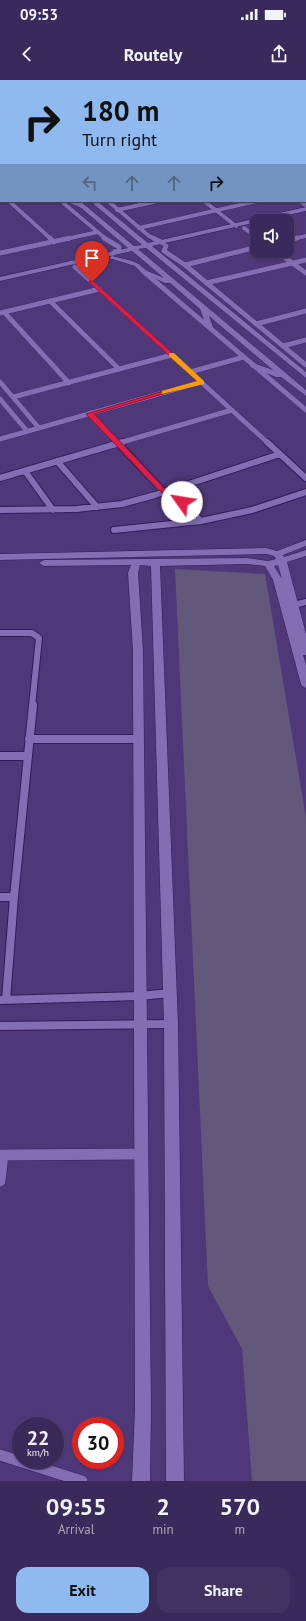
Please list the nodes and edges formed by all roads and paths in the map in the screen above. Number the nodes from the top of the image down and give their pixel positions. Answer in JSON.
{"nodes":[{"id":1,"x":10,"y":202,"type":"edge"},
{"id":2,"x":62,"y":202,"type":"edge"},
{"id":3,"x":72,"y":202,"type":"edge"},
{"id":4,"x":77,"y":202,"type":"edge"},
{"id":5,"x":93,"y":202,"type":"edge"},
{"id":6,"x":109,"y":202,"type":"edge"},
{"id":7,"x":153,"y":202,"type":"edge"},
{"id":8,"x":205,"y":202,"type":"edge"},
{"id":9,"x":252,"y":202,"type":"edge"},
{"id":10,"x":82,"y":206,"type":"junction"},
{"id":11,"x":306,"y":209,"type":"edge"},
{"id":12,"x":117,"y":210,"type":"junction"},
{"id":13,"x":216,"y":210,"type":"junction"},
{"id":14,"x":306,"y":214,"type":"edge"},
{"id":15,"x":294,"y":217,"type":"edge"},
{"id":16,"x":97,"y":218,"type":"junction"},
{"id":17,"x":130,"y":221,"type":"junction"},
{"id":18,"x":236,"y":226,"type":"junction"},
{"id":19,"x":250,"y":227,"type":"edge"},
{"id":20,"x":139,"y":228,"type":"junction"},
{"id":21,"x":244,"y":228,"type":"junction"},
{"id":22,"x":129,"y":231,"type":"junction"},
{"id":23,"x":98,"y":232,"type":"junction"},
{"id":24,"x":250,"y":232,"type":"edge"},
{"id":25,"x":306,"y":236,"type":"edge"},
{"id":26,"x":294,"y":239,"type":"edge"},
{"id":27,"x":54,"y":242,"type":"junction"},
{"id":28,"x":119,"y":247,"type":"junction"},
{"id":29,"x":164,"y":247,"type":"junction"},
{"id":30,"x":150,"y":248,"type":"junction"},
{"id":31,"x":250,"y":249,"type":"edge"},
{"id":32,"x":137,"y":251,"type":"junction"},
{"id":33,"x":0,"y":253,"type":"edge"},
{"id":34,"x":113,"y":256,"type":"junction"},
{"id":35,"x":285,"y":258,"type":"edge"},
{"id":36,"x":306,"y":260,"type":"edge"},
{"id":37,"x":292,"y":263,"type":"junction"},
{"id":38,"x":185,"y":265,"type":"junction"},
{"id":39,"x":75,"y":266,"type":"junction"},
{"id":40,"x":143,"y":271,"type":"junction"},
{"id":41,"x":306,"y":273,"type":"edge"},
{"id":42,"x":185,"y":278,"type":"junction"},
{"id":43,"x":0,"y":279,"type":"edge"},
{"id":44,"x":206,"y":283,"type":"junction"},
{"id":45,"x":0,"y":284,"type":"edge"},
{"id":46,"x":100,"y":289,"type":"junction"},
{"id":47,"x":187,"y":293,"type":"junction"},
{"id":48,"x":209,"y":296,"type":"junction"},
{"id":49,"x":50,"y":301,"type":"junction"},
{"id":50,"x":232,"y":304,"type":"junction"},
{"id":51,"x":202,"y":306,"type":"junction"},
{"id":52,"x":306,"y":311,"type":"edge"},
{"id":53,"x":2,"y":313,"type":"edge"},
{"id":54,"x":256,"y":324,"type":"junction"},
{"id":55,"x":209,"y":328,"type":"junction"},
{"id":56,"x":306,"y":340,"type":"edge"},
{"id":57,"x":283,"y":346,"type":"junction"},
{"id":58,"x":172,"y":355,"type":"junction"},
{"id":59,"x":244,"y":357,"type":"junction"},
{"id":60,"x":253,"y":365,"type":"junction"},
{"id":61,"x":306,"y":365,"type":"edge"},
{"id":62,"x":119,"y":369,"type":"junction"},
{"id":63,"x":190,"y":372,"type":"junction"},
{"id":64,"x":306,"y":376,"type":"edge"},
{"id":65,"x":287,"y":378,"type":"junction"},
{"id":66,"x":0,"y":382,"type":"edge"},
{"id":67,"x":69,"y":382,"type":"junction"},
{"id":68,"x":201,"y":382,"type":"junction"},
{"id":69,"x":306,"y":394,"type":"edge"},
{"id":70,"x":13,"y":397,"type":"junction"},
{"id":71,"x":0,"y":399,"type":"edge"},
{"id":72,"x":232,"y":410,"type":"junction"},
{"id":73,"x":306,"y":410,"type":"edge"},
{"id":74,"x":90,"y":414,"type":"junction"},
{"id":75,"x":39,"y":428,"type":"junction"},
{"id":76,"x":27,"y":431,"type":"junction"},
{"id":77,"x":0,"y":439,"type":"edge"},
{"id":78,"x":117,"y":443,"type":"junction"},
{"id":79,"x":280,"y":454,"type":"junction"},
{"id":80,"x":57,"y":461,"type":"junction"},
{"id":81,"x":25,"y":471,"type":"junction"},
{"id":82,"x":0,"y":478,"type":"edge"},
{"id":83,"x":306,"y":478,"type":"edge"},
{"id":84,"x":164,"y":492,"type":"junction"},
{"id":85,"x":306,"y":492,"type":"edge"},
{"id":86,"x":97,"y":507,"type":"junction"},
{"id":87,"x":0,"y":510,"type":"edge"},
{"id":88,"x":53,"y":510,"type":"junction"},
{"id":89,"x":201,"y":521,"type":"junction"},
{"id":90,"x":114,"y":530,"type":"dead end"},
{"id":91,"x":306,"y":543,"type":"edge"},
{"id":92,"x":306,"y":553,"type":"edge"},
{"id":93,"x":0,"y":557,"type":"edge"},
{"id":94,"x":280,"y":558,"type":"junction"},
{"id":95,"x":136,"y":562,"type":"junction"},
{"id":96,"x":155,"y":563,"type":"junction"},
{"id":97,"x":0,"y":564,"type":"edge"},
{"id":98,"x":268,"y":564,"type":"junction"},
{"id":99,"x":306,"y":602,"type":"edge"},
{"id":100,"x":294,"y":605,"type":"junction"},
{"id":101,"x":0,"y":633,"type":"edge"},
{"id":102,"x":306,"y":652,"type":"edge"},
{"id":103,"x":306,"y":684,"type":"edge"},
{"id":104,"x":29,"y":739,"type":"junction"},
{"id":105,"x":138,"y":739,"type":"junction"},
{"id":106,"x":0,"y":756,"type":"edge"},
{"id":107,"x":27,"y":756,"type":"junction"},
{"id":108,"x":0,"y":897,"type":"edge"},
{"id":109,"x":14,"y":897,"type":"junction"},
{"id":110,"x":170,"y":993,"type":"junction"},
{"id":111,"x":140,"y":996,"type":"junction"},
{"id":112,"x":3,"y":1000,"type":"edge"},
{"id":113,"x":171,"y":1024,"type":"junction"},
{"id":114,"x":140,"y":1025,"type":"junction"},
{"id":115,"x":0,"y":1026,"type":"edge"},
{"id":116,"x":141,"y":1154,"type":"junction"},
{"id":117,"x":1,"y":1155,"type":"edge"},
{"id":118,"x":0,"y":1181,"type":"edge"},
{"id":119,"x":0,"y":1455,"type":"edge"},
{"id":120,"x":82,"y":1481,"type":"edge"},
{"id":121,"x":141,"y":1481,"type":"edge"},
{"id":122,"x":175,"y":1481,"type":"edge"}],
"edges":[{"from":1,"to":27,"type":"street"},
{"from":2,"to":23,"type":"street"},
{"from":3,"to":10,"type":"street"},
{"from":4,"to":10,"type":"street"},
{"from":5,"to":22,"type":"street"},
{"from":6,"to":12,"type":"street"},
{"from":7,"to":12,"type":"street"},
{"from":8,"to":13,"type":"street"},
{"from":9,"to":13,"type":"street"},
{"from":10,"to":16,"type":"street"},
{"from":11,"to":18,"type":"street"},
{"from":12,"to":17,"type":"street"},
{"from":13,"to":18,"type":"street"},
{"from":13,"to":20,"type":"street"},
{"from":14,"to":15,"type":"street"},
{"from":16,"to":28,"type":"street"},
{"from":16,"to":32,"type":"street"},
{"from":17,"to":20,"type":"street"},
{"from":17,"to":22,"type":"street"},
{"from":18,"to":29,"type":"street"},
{"from":19,"to":21,"type":"street"},
{"from":20,"to":29,"type":"street"},
{"from":21,"to":24,"type":"street"},
{"from":21,"to":29,"type":"street"},
{"from":22,"to":30,"type":"street"},
{"from":23,"to":27,"type":"street"},
{"from":23,"to":28,"type":"street"},
{"from":25,"to":26,"type":"street"},
{"from":27,"to":33,"type":"street"},
{"from":28,"to":34,"type":"street"},
{"from":29,"to":30,"type":"street"},
{"from":29,"to":38,"type":"street"},
{"from":29,"to":42,"type":"street"},
{"from":30,"to":32,"type":"street"},
{"from":30,"to":42,"type":"street"},
{"from":31,"to":38,"type":"street"},
{"from":32,"to":34,"type":"street"},
{"from":32,"to":47,"type":"street"},
{"from":34,"to":39,"type":"street"},
{"from":34,"to":40,"type":"street"},
{"from":34,"to":43,"type":"street"},
{"from":35,"to":37,"type":"street"},
{"from":36,"to":37,"type":"street"},
{"from":37,"to":41,"type":"street"},
{"from":37,"to":44,"type":"street"},
{"from":38,"to":44,"type":"street"},
{"from":39,"to":45,"type":"street"},
{"from":39,"to":46,"type":"street"},
{"from":40,"to":47,"type":"street"},
{"from":40,"to":55,"type":"street"},
{"from":42,"to":48,"type":"street"},
{"from":44,"to":50,"type":"street"},
{"from":46,"to":49,"type":"street"},
{"from":46,"to":58,"type":"street"},
{"from":47,"to":51,"type":"street"},
{"from":48,"to":50,"type":"street"},
{"from":48,"to":64,"type":"street"},
{"from":49,"to":53,"type":"street"},
{"from":49,"to":62,"type":"street"},
{"from":50,"to":54,"type":"street"},
{"from":51,"to":55,"type":"street"},
{"from":51,"to":65,"type":"street"},
{"from":52,"to":54,"type":"street"},
{"from":53,"to":67,"type":"street"},
{"from":54,"to":57,"type":"street"},
{"from":55,"to":59,"type":"street"},
{"from":56,"to":57,"type":"street"},
{"from":57,"to":61,"type":"street"},
{"from":58,"to":62,"type":"street"},
{"from":58,"to":63,"type":"street"},
{"from":59,"to":60,"type":"street"},
{"from":59,"to":63,"type":"street"},
{"from":60,"to":65,"type":"street"},
{"from":60,"to":73,"type":"street"},
{"from":62,"to":67,"type":"street"},
{"from":63,"to":68,"type":"street"},
{"from":65,"to":69,"type":"street"},
{"from":66,"to":70,"type":"street"},
{"from":67,"to":70,"type":"street"},
{"from":68,"to":72,"type":"street"},
{"from":68,"to":74,"type":"street"},
{"from":70,"to":75,"type":"street"},
{"from":71,"to":76,"type":"street"},
{"from":72,"to":78,"type":"street"},
{"from":72,"to":79,"type":"street"},
{"from":74,"to":75,"type":"street"},
{"from":74,"to":78,"type":"street"},
{"from":75,"to":76,"type":"street"},
{"from":76,"to":77,"type":"street"},
{"from":78,"to":80,"type":"street"},
{"from":78,"to":84,"type":"street"},
{"from":79,"to":83,"type":"street"},
{"from":79,"to":84,"type":"street"},
{"from":80,"to":81,"type":"street"},
{"from":80,"to":86,"type":"street"},
{"from":81,"to":82,"type":"street"},
{"from":81,"to":88,"type":"street"},
{"from":84,"to":86,"type":"street"},
{"from":84,"to":89,"type":"street"},
{"from":85,"to":89,"type":"street"},
{"from":86,"to":88,"type":"street"},
{"from":87,"to":88,"type":"street"},
{"from":89,"to":90,"type":"street"},
{"from":91,"to":94,"type":"street"},
{"from":92,"to":94,"type":"street"},
{"from":93,"to":94,"type":"street"},
{"from":94,"to":98,"type":"street"},
{"from":94,"to":100,"type":"street"},
{"from":95,"to":96,"type":"street"},
{"from":95,"to":97,"type":"street"},
{"from":95,"to":105,"type":"street"},
{"from":96,"to":98,"type":"street"},
{"from":96,"to":110,"type":"street"},
{"from":98,"to":103,"type":"street"},
{"from":99,"to":100,"type":"street"},
{"from":100,"to":102,"type":"street"},
{"from":101,"to":104,"type":"street"},
{"from":104,"to":105,"type":"street"},
{"from":104,"to":107,"type":"street"},
{"from":105,"to":111,"type":"street"},
{"from":106,"to":107,"type":"street"},
{"from":107,"to":109,"type":"street"},
{"from":108,"to":109,"type":"street"},
{"from":109,"to":112,"type":"street"},
{"from":110,"to":111,"type":"street"},
{"from":110,"to":113,"type":"street"},
{"from":111,"to":112,"type":"street"},
{"from":111,"to":114,"type":"street"},
{"from":113,"to":114,"type":"street"},
{"from":113,"to":122,"type":"street"},
{"from":114,"to":115,"type":"street"},
{"from":114,"to":116,"type":"street"},
{"from":116,"to":117,"type":"street"},
{"from":116,"to":121,"type":"street"},
{"from":117,"to":118,"type":"street"},
{"from":119,"to":120,"type":"street"}]}
